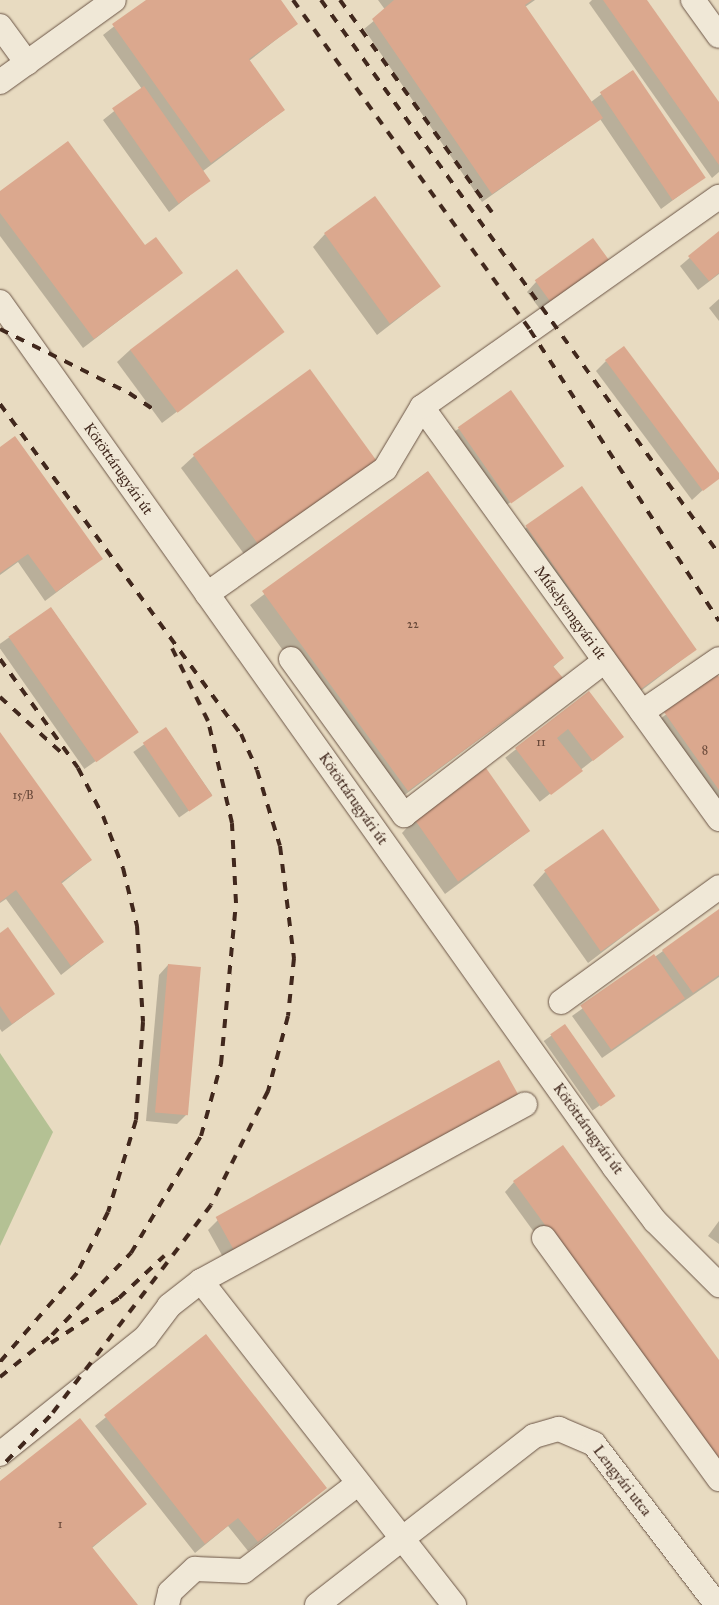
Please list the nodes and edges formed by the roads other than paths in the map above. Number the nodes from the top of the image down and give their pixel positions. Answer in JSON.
{"nodes":[{"id":1,"x":114,"y":0,"type":"edge"},
{"id":2,"x":693,"y":0,"type":"edge"},
{"id":3,"x":0,"y":26,"type":"edge"},
{"id":4,"x":719,"y":36,"type":"edge"},
{"id":5,"x":27,"y":63,"type":"junction"},
{"id":6,"x":0,"y":82,"type":"edge"},
{"id":7,"x":719,"y":198,"type":"edge"},
{"id":8,"x":0,"y":302,"type":"edge"},
{"id":9,"x":422,"y":407,"type":"junction"},
{"id":10,"x":207,"y":594,"type":"junction"},
{"id":11,"x":291,"y":659,"type":"dead end"},
{"id":12,"x":719,"y":659,"type":"edge"},
{"id":13,"x":605,"y":661,"type":"junction"},
{"id":14,"x":642,"y":712,"type":"junction"},
{"id":15,"x":719,"y":819,"type":"edge"},
{"id":16,"x":719,"y":887,"type":"edge"},
{"id":17,"x":561,"y":1002,"type":"dead end"},
{"id":18,"x":525,"y":1104,"type":"dead end"},
{"id":19,"x":544,"y":1238,"type":"dead end"},
{"id":20,"x":201,"y":1281,"type":"junction"},
{"id":21,"x":719,"y":1285,"type":"edge"},
{"id":22,"x":0,"y":1454,"type":"edge"},
{"id":23,"x":719,"y":1479,"type":"edge"},
{"id":24,"x":356,"y":1485,"type":"junction"},
{"id":25,"x":403,"y":1539,"type":"junction"},
{"id":26,"x":167,"y":1605,"type":"edge"},
{"id":27,"x":317,"y":1605,"type":"edge"},
{"id":28,"x":454,"y":1605,"type":"edge"},
{"id":29,"x":717,"y":1605,"type":"edge"}],
"edges":[{"from":1,"to":5,"type":"street"},
{"from":2,"to":4,"type":"street"},
{"from":3,"to":5,"type":"street"},
{"from":5,"to":6,"type":"street"},
{"from":7,"to":9,"type":"street"},
{"from":8,"to":10,"type":"street","name":"Kötöttárugyári út"},
{"from":9,"to":10,"type":"street"},
{"from":9,"to":13,"type":"street","name":"Műselyemgyári út"},
{"from":10,"to":21,"type":"street","name":"Kötöttárugyári út"},
{"from":11,"to":13,"type":"street"},
{"from":12,"to":14,"type":"street"},
{"from":13,"to":14,"type":"street","name":"Műselyemgyári út"},
{"from":14,"to":15,"type":"street","name":"Műselyemgyári út"},
{"from":16,"to":17,"type":"street"},
{"from":18,"to":20,"type":"street"},
{"from":19,"to":23,"type":"street"},
{"from":20,"to":22,"type":"street"},
{"from":20,"to":24,"type":"street"},
{"from":24,"to":25,"type":"street"},
{"from":24,"to":26,"type":"street"},
{"from":25,"to":27,"type":"street","name":"Lengyári utca"},
{"from":25,"to":28,"type":"street"},
{"from":25,"to":29,"type":"street","name":"Lengyári utca"}]}
